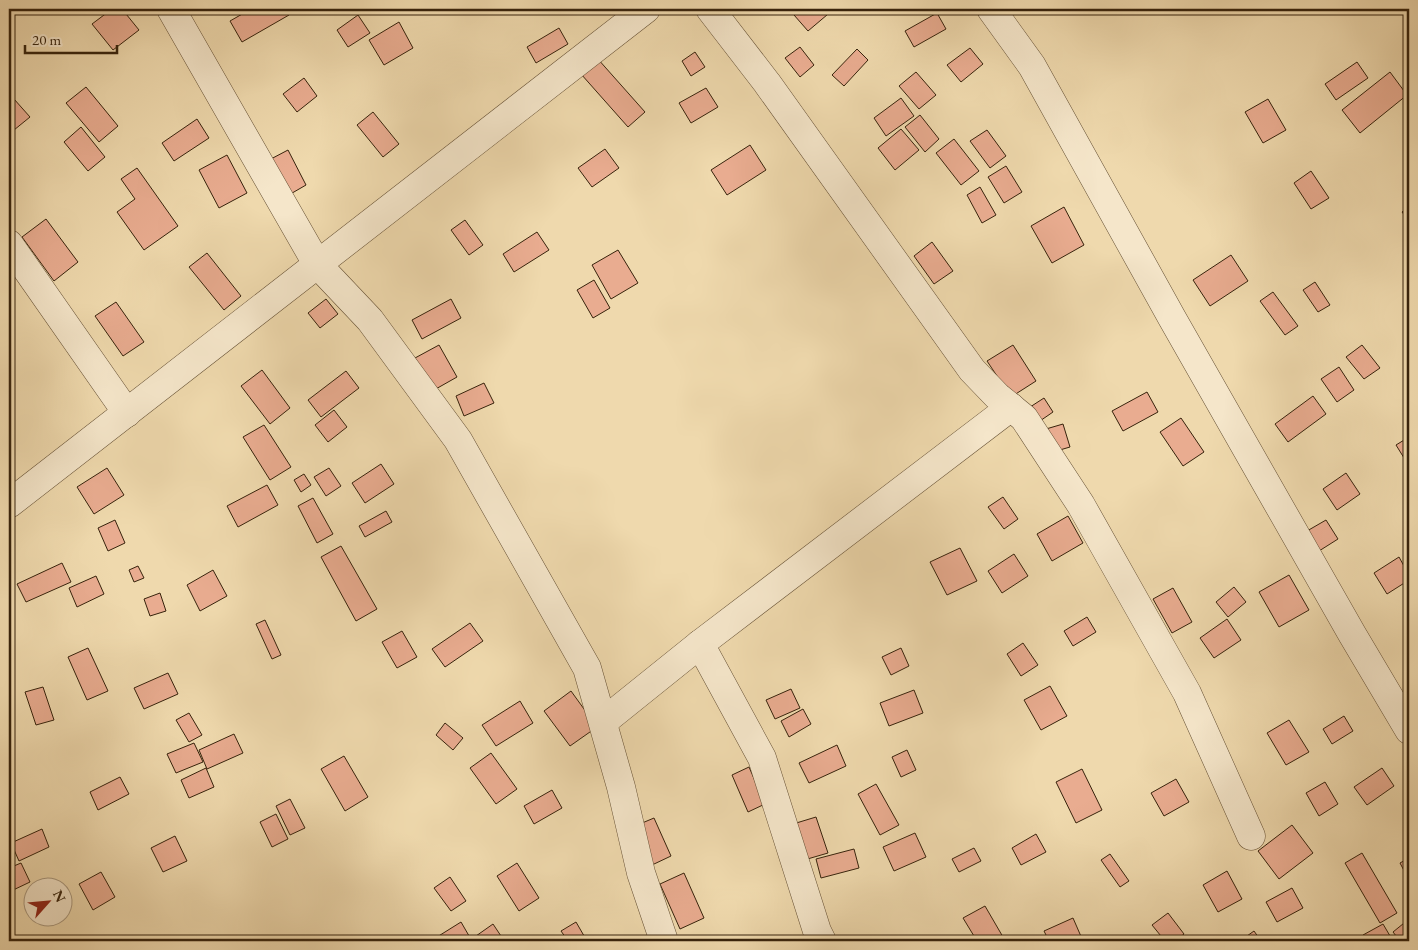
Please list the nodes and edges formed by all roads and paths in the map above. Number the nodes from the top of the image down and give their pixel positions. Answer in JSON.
{"nodes":[{"id":1,"x":171,"y":9,"type":"edge"},
{"id":2,"x":646,"y":9,"type":"edge"},
{"id":3,"x":710,"y":9,"type":"edge"},
{"id":4,"x":992,"y":9,"type":"edge"},
{"id":5,"x":9,"y":244,"type":"edge"},
{"id":6,"x":317,"y":264,"type":"junction"},
{"id":7,"x":1011,"y":408,"type":"junction"},
{"id":8,"x":127,"y":414,"type":"junction"},
{"id":9,"x":9,"y":504,"type":"edge"},
{"id":10,"x":700,"y":644,"type":"junction"},
{"id":11,"x":603,"y":722,"type":"junction"},
{"id":12,"x":1409,"y":730,"type":"edge"},
{"id":13,"x":1251,"y":836,"type":"dead end"},
{"id":14,"x":664,"y":941,"type":"edge"},
{"id":15,"x":822,"y":941,"type":"edge"}],
"edges":[{"from":1,"to":6,"type":"street"},
{"from":2,"to":6,"type":"street"},
{"from":3,"to":7,"type":"street"},
{"from":4,"to":12,"type":"street"},
{"from":5,"to":8,"type":"street"},
{"from":6,"to":8,"type":"street"},
{"from":6,"to":11,"type":"street"},
{"from":7,"to":10,"type":"street"},
{"from":7,"to":13,"type":"street"},
{"from":8,"to":9,"type":"street"},
{"from":10,"to":11,"type":"street"},
{"from":10,"to":15,"type":"street"},
{"from":11,"to":14,"type":"street"}]}
